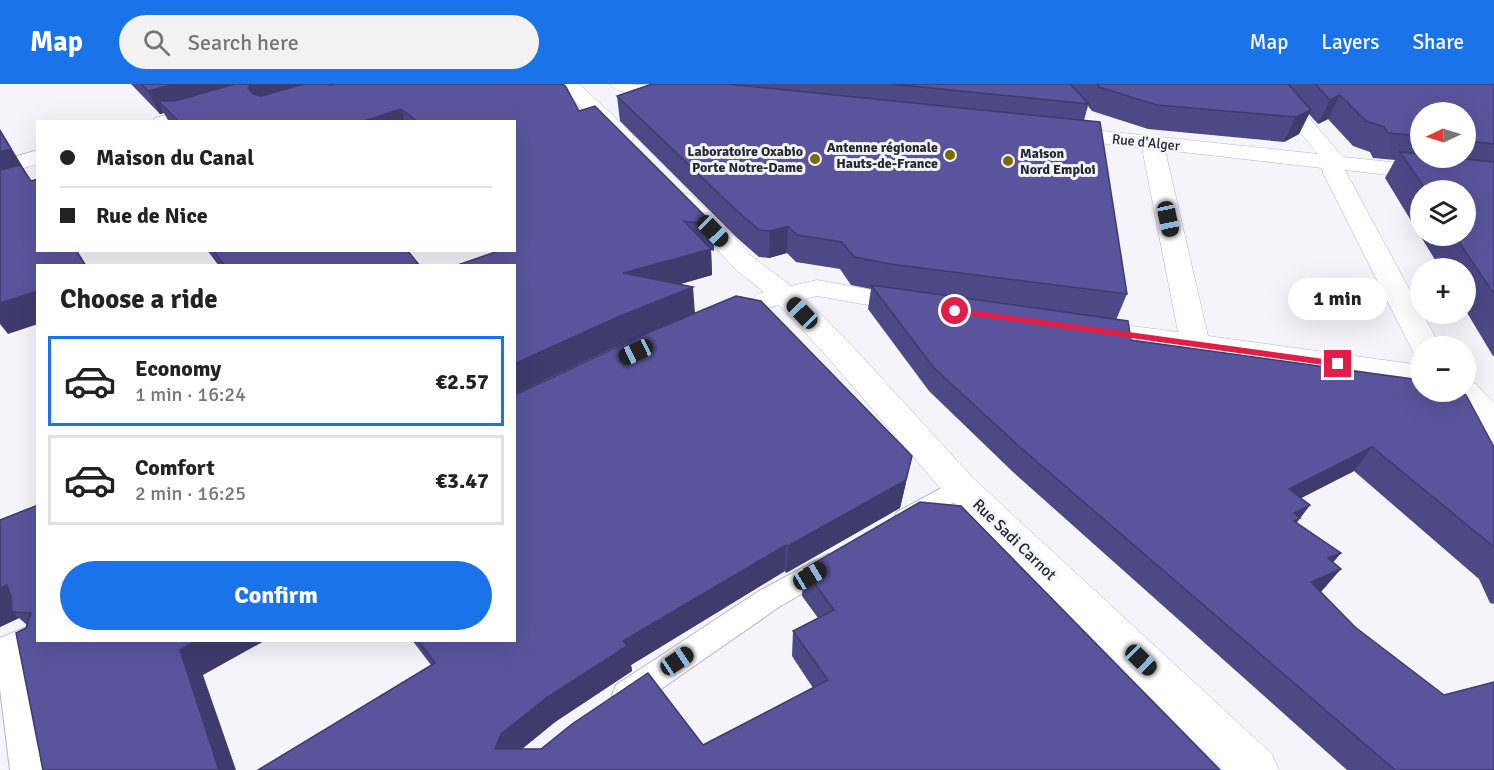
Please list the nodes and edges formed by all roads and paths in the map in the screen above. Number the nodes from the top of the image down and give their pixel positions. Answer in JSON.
{"nodes":[{"id":1,"x":568,"y":84,"type":"edge"},
{"id":2,"x":620,"y":84,"type":"edge"},
{"id":3,"x":1270,"y":84,"type":"edge"},
{"id":4,"x":299,"y":92,"type":"edge"},
{"id":5,"x":1082,"y":114,"type":"edge"},
{"id":6,"x":171,"y":120,"type":"edge"},
{"id":7,"x":237,"y":120,"type":"edge"},
{"id":8,"x":608,"y":123,"type":"junction"},
{"id":9,"x":1041,"y":131,"type":"edge"},
{"id":10,"x":1105,"y":137,"type":"junction"},
{"id":11,"x":1152,"y":142,"type":"junction"},
{"id":12,"x":641,"y":156,"type":"edge"},
{"id":13,"x":36,"y":158,"type":"edge"},
{"id":14,"x":1334,"y":163,"type":"junction"},
{"id":15,"x":0,"y":168,"type":"edge"},
{"id":16,"x":1494,"y":180,"type":"edge"},
{"id":17,"x":665,"y":181,"type":"edge"},
{"id":18,"x":786,"y":296,"type":"junction"},
{"id":19,"x":886,"y":302,"type":"junction"},
{"id":20,"x":943,"y":309,"type":"edge"},
{"id":21,"x":737,"y":310,"type":"edge"},
{"id":22,"x":1058,"y":325,"type":"edge"},
{"id":23,"x":1420,"y":336,"type":"edge"},
{"id":24,"x":1196,"y":344,"type":"junction"},
{"id":25,"x":834,"y":345,"type":"junction"},
{"id":26,"x":1410,"y":374,"type":"edge"},
{"id":27,"x":1476,"y":382,"type":"edge"},
{"id":28,"x":1494,"y":385,"type":"edge"},
{"id":29,"x":1474,"y":402,"type":"edge"},
{"id":30,"x":1494,"y":430,"type":"edge"},
{"id":31,"x":960,"y":487,"type":"junction"},
{"id":32,"x":881,"y":534,"type":"edge"},
{"id":33,"x":850,"y":552,"type":"edge"},
{"id":34,"x":16,"y":651,"type":"edge"},
{"id":35,"x":606,"y":709,"type":"edge"},
{"id":36,"x":26,"y":770,"type":"edge"},
{"id":37,"x":1256,"y":770,"type":"edge"}],
"edges":[{"from":1,"to":8,"type":"street"},
{"from":2,"to":8,"type":"street"},
{"from":3,"to":14,"type":"street"},
{"from":4,"to":6,"type":"street"},
{"from":4,"to":7,"type":"street"},
{"from":5,"to":10,"type":"street"},
{"from":8,"to":12,"type":"street"},
{"from":9,"to":10,"type":"street","name":"Rue d'Alger"},
{"from":10,"to":11,"type":"street","name":"Rue d'Alger"},
{"from":11,"to":14,"type":"street","name":"Rue d'Alger"},
{"from":11,"to":24,"type":"street"},
{"from":13,"to":15,"type":"street"},
{"from":14,"to":16,"type":"street","name":"Rue d'Alger"},
{"from":14,"to":23,"type":"street"},
{"from":17,"to":18,"type":"street","name":"Rue Sadi Carnot"},
{"from":18,"to":19,"type":"street"},
{"from":18,"to":21,"type":"street"},
{"from":18,"to":25,"type":"street","name":"Rue Sadi Carnot"},
{"from":19,"to":20,"type":"street"},
{"from":19,"to":25,"type":"street"},
{"from":22,"to":24,"type":"street"},
{"from":24,"to":26,"type":"street"},
{"from":25,"to":31,"type":"street","name":"Rue Sadi Carnot"},
{"from":27,"to":28,"type":"street"},
{"from":29,"to":30,"type":"street"},
{"from":31,"to":32,"type":"lane"},
{"from":31,"to":37,"type":"street","name":"Rue Sadi Carnot"},
{"from":33,"to":35,"type":"lane"},
{"from":34,"to":36,"type":"lane"}]}
